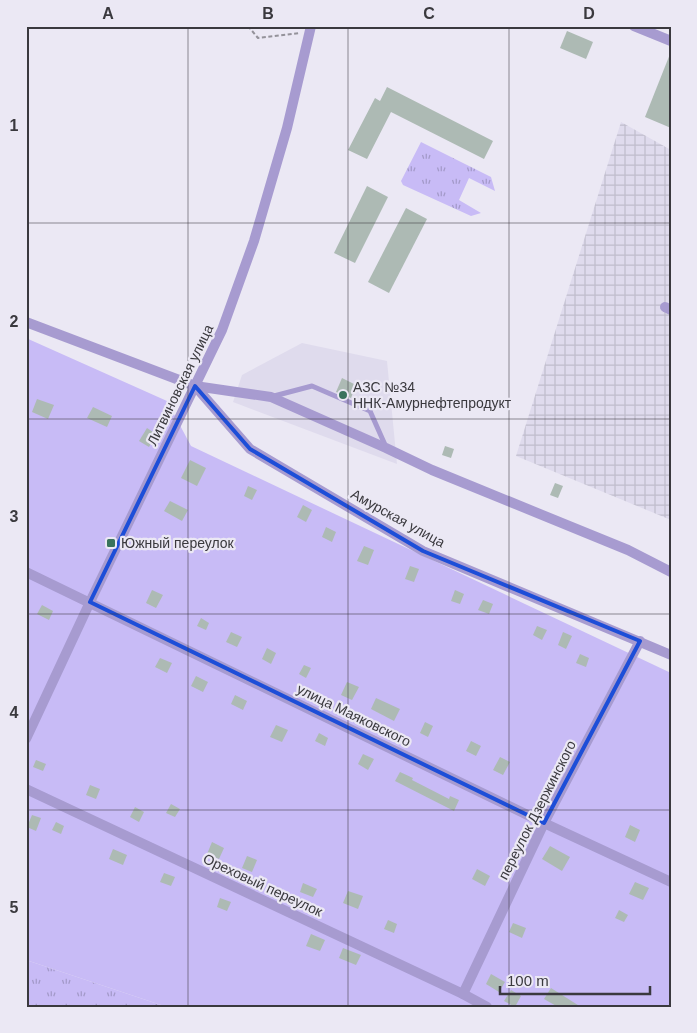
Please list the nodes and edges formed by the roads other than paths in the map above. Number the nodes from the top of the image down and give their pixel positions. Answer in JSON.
{"nodes":[{"id":1,"x":634,"y":26,"type":"edge"},
{"id":2,"x":311,"y":29,"type":"edge"},
{"id":3,"x":671,"y":41,"type":"edge"},
{"id":4,"x":26,"y":322,"type":"edge"},
{"id":5,"x":195,"y":386,"type":"junction"},
{"id":6,"x":271,"y":397,"type":"junction"},
{"id":7,"x":386,"y":448,"type":"junction"},
{"id":8,"x":26,"y":572,"type":"edge"},
{"id":9,"x":671,"y":572,"type":"edge"},
{"id":10,"x":90,"y":602,"type":"junction"},
{"id":11,"x":640,"y":641,"type":"junction"},
{"id":12,"x":671,"y":655,"type":"edge"},
{"id":13,"x":26,"y":739,"type":"edge"},
{"id":14,"x":26,"y":789,"type":"edge"},
{"id":15,"x":544,"y":823,"type":"junction"},
{"id":16,"x":671,"y":882,"type":"edge"},
{"id":17,"x":463,"y":994,"type":"junction"},
{"id":18,"x":487,"y":1007,"type":"edge"}],
"edges":[{"from":1,"to":3,"type":"street"},
{"from":2,"to":5,"type":"street","name":"Литвиновская улица"},
{"from":4,"to":5,"type":"street","name":"Амурская улица"},
{"from":5,"to":6,"type":"street","name":"Амурская улица"},
{"from":5,"to":10,"type":"street","name":"Литвиновская улица"},
{"from":5,"to":11,"type":"street","name":"Амурская улица"},
{"from":6,"to":7,"type":"street","name":"Амурская улица"},
{"from":6,"to":7,"type":"lane"},
{"from":7,"to":9,"type":"street","name":"Амурская улица"},
{"from":8,"to":10,"type":"street","name":"улица Маяковского"},
{"from":10,"to":13,"type":"street","name":"Литвиновская улица"},
{"from":10,"to":15,"type":"street","name":"улица Маяковского"},
{"from":11,"to":12,"type":"street","name":"Амурская улица"},
{"from":11,"to":15,"type":"street","name":"переулок Дзержинского"},
{"from":14,"to":17,"type":"street","name":"Ореховый переулок"},
{"from":15,"to":16,"type":"street","name":"улица Маяковского"},
{"from":15,"to":17,"type":"street","name":"переулок Дзержинского"},
{"from":17,"to":18,"type":"street","name":"Ореховый переулок"}]}
